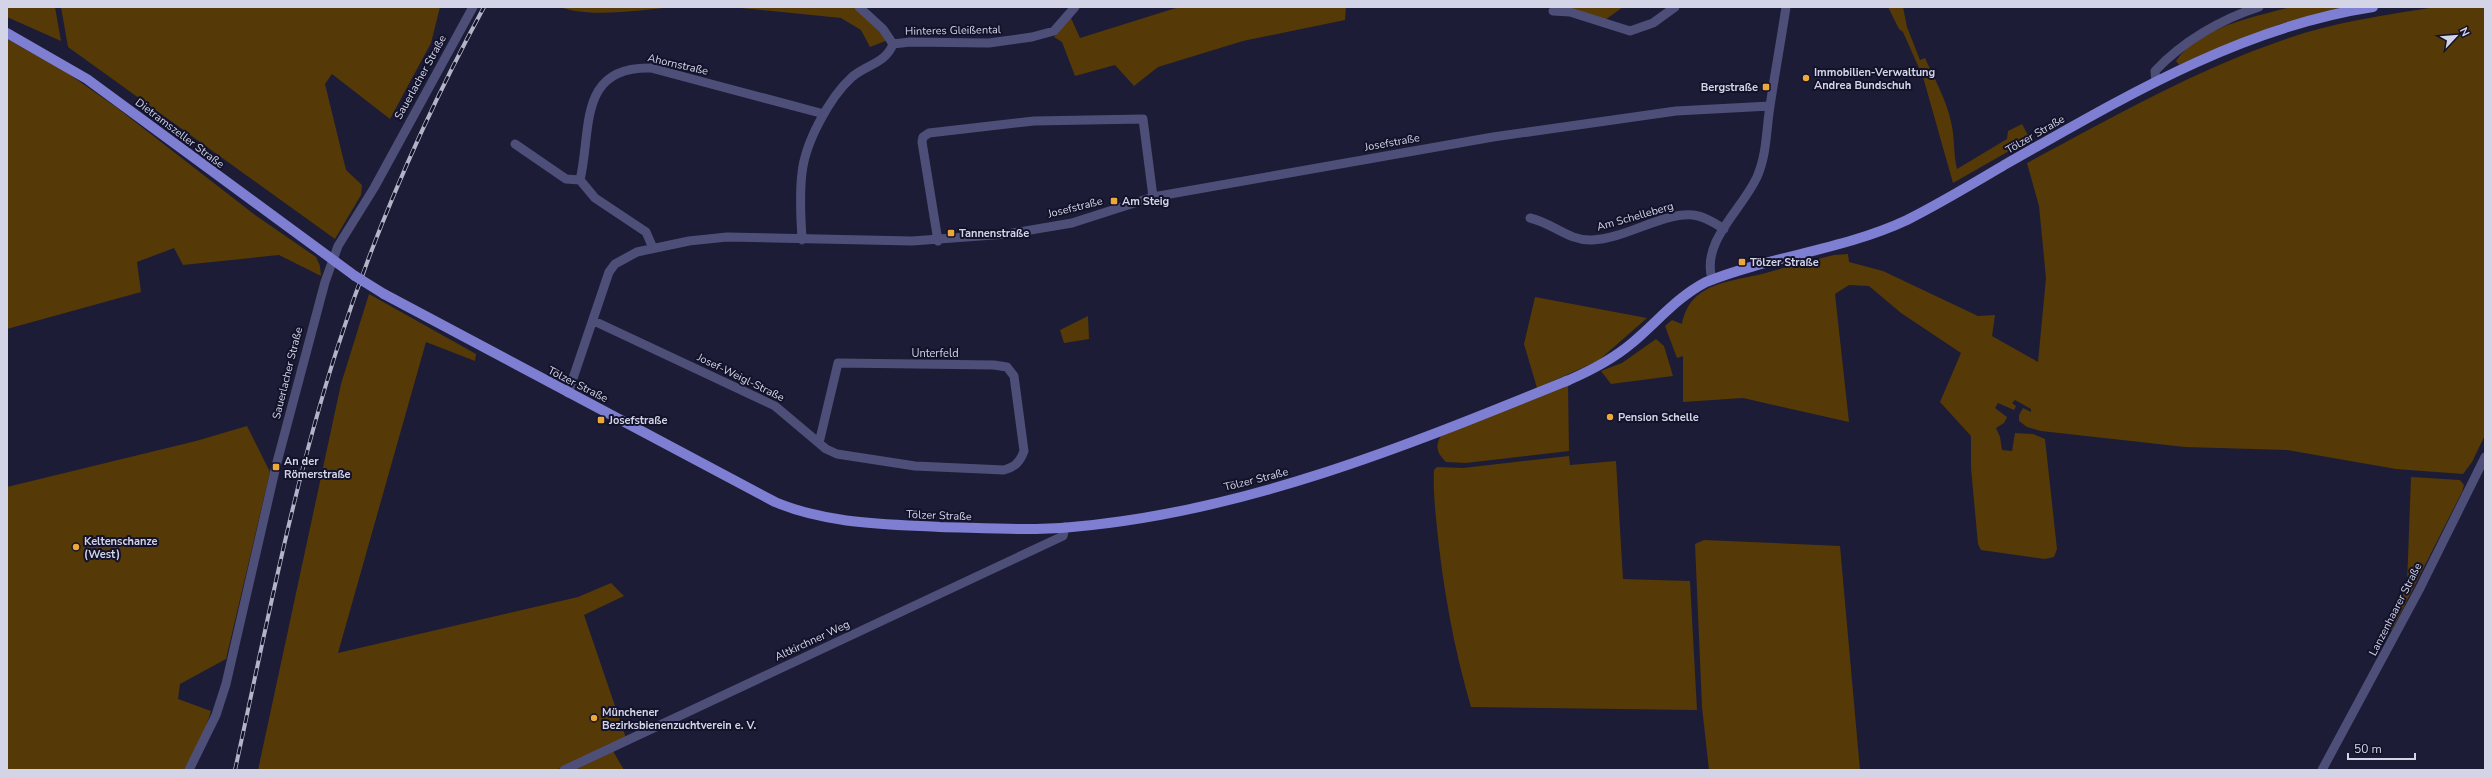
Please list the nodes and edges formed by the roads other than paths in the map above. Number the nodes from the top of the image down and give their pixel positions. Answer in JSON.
{"nodes":[{"id":1,"x":473,"y":7,"type":"edge"},
{"id":2,"x":858,"y":7,"type":"edge"},
{"id":3,"x":1075,"y":7,"type":"edge"},
{"id":4,"x":1675,"y":7,"type":"edge"},
{"id":5,"x":1786,"y":7,"type":"edge"},
{"id":6,"x":2259,"y":7,"type":"edge"},
{"id":7,"x":2373,"y":7,"type":"edge"},
{"id":8,"x":1553,"y":11,"type":"dead end"},
{"id":9,"x":7,"y":33,"type":"edge"},
{"id":10,"x":893,"y":44,"type":"junction"},
{"id":11,"x":2156,"y":82,"type":"junction"},
{"id":12,"x":1770,"y":106,"type":"junction"},
{"id":13,"x":824,"y":114,"type":"junction"},
{"id":14,"x":515,"y":144,"type":"dead end"},
{"id":15,"x":580,"y":180,"type":"junction"},
{"id":16,"x":1153,"y":197,"type":"junction"},
{"id":17,"x":1530,"y":218,"type":"dead end"},
{"id":18,"x":1724,"y":229,"type":"junction"},
{"id":19,"x":802,"y":240,"type":"junction"},
{"id":20,"x":938,"y":241,"type":"junction"},
{"id":21,"x":653,"y":248,"type":"junction"},
{"id":22,"x":332,"y":261,"type":"junction"},
{"id":23,"x":1712,"y":279,"type":"junction"},
{"id":24,"x":594,"y":320,"type":"junction"},
{"id":25,"x":568,"y":393,"type":"junction"},
{"id":26,"x":819,"y":443,"type":"junction"},
{"id":27,"x":2485,"y":457,"type":"edge"},
{"id":28,"x":1014,"y":467,"type":"joint"},
{"id":29,"x":1065,"y":527,"type":"junction"},
{"id":30,"x":188,"y":770,"type":"edge"},
{"id":31,"x":564,"y":770,"type":"edge"},
{"id":32,"x":2322,"y":770,"type":"edge"}],
"edges":[{"from":1,"to":22,"type":"street","name":"Sauerlacher Straße"},
{"from":2,"to":10,"type":"street"},
{"from":3,"to":10,"type":"street","name":"Hinteres Gleißental"},
{"from":4,"to":8,"type":"street"},
{"from":5,"to":12,"type":"street"},
{"from":6,"to":11,"type":"street"},
{"from":7,"to":11,"type":"main road","name":"Tölzer Straße"},
{"from":9,"to":22,"type":"main road","name":"Dietramszeller Straße"},
{"from":10,"to":13,"type":"street"},
{"from":11,"to":23,"type":"main road","name":"Tölzer Straße"},
{"from":12,"to":16,"type":"street","name":"Josefstraße"},
{"from":12,"to":18,"type":"street"},
{"from":13,"to":15,"type":"street","name":"Ahornstraße"},
{"from":13,"to":19,"type":"street"},
{"from":14,"to":15,"type":"street"},
{"from":15,"to":21,"type":"street"},
{"from":16,"to":20,"type":"street","name":"Josefstraße"},
{"from":16,"to":20,"type":"street"},
{"from":17,"to":18,"type":"street","name":"Am Schelleberg"},
{"from":18,"to":23,"type":"street"},
{"from":19,"to":20,"type":"street","name":"Josefstraße"},
{"from":19,"to":21,"type":"street","name":"Josefstraße"},
{"from":21,"to":24,"type":"street","name":"Josefstraße"},
{"from":22,"to":25,"type":"main road","name":"Tölzer Straße","bridge":true},
{"from":22,"to":30,"type":"street","name":"Sauerlacher Straße"},
{"from":23,"to":29,"type":"main road","name":"Tölzer Straße"},
{"from":24,"to":25,"type":"street","name":"Josefstraße"},
{"from":24,"to":26,"type":"street","name":"Josef-Weigl-Straße"},
{"from":25,"to":29,"type":"main road","name":"Tölzer Straße"},
{"from":26,"to":28,"type":"street","name":"Josef-Weigl-Straße"},
{"from":26,"to":28,"type":"street","name":"Unterfeld"},
{"from":27,"to":32,"type":"street","name":"Lanzenhaarer Straße"},
{"from":29,"to":31,"type":"street","name":"Altkirchner Weg"}]}
